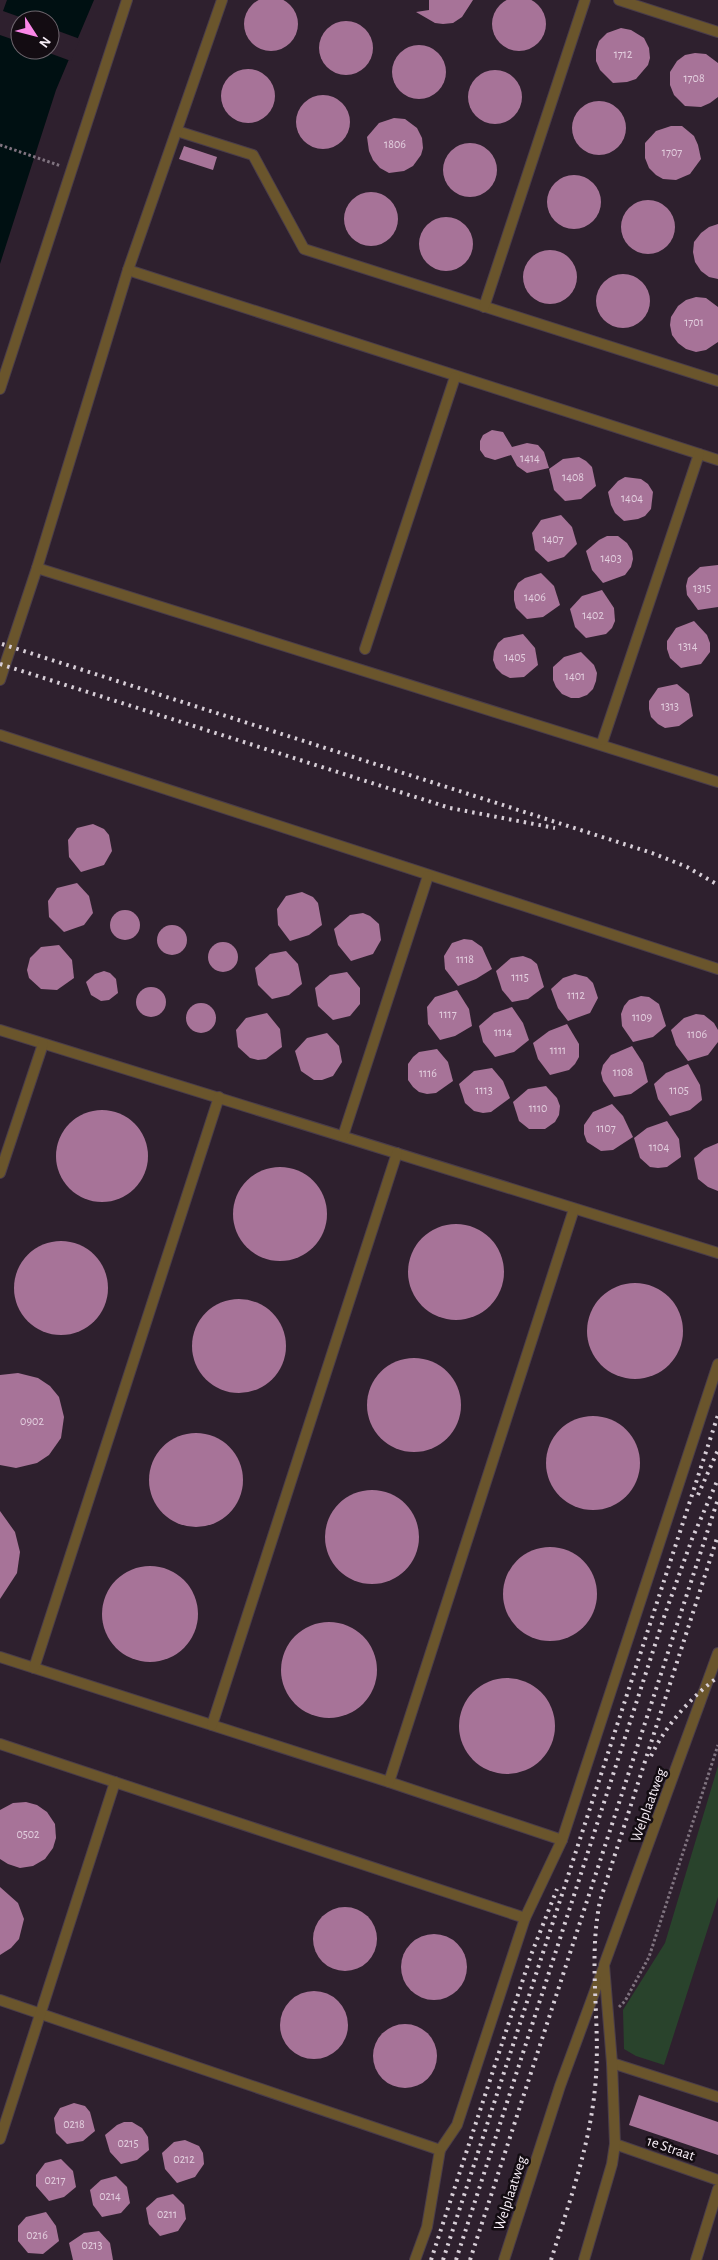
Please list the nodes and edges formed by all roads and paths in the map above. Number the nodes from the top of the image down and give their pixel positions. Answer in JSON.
{"nodes":[{"id":1,"x":127,"y":0,"type":"edge"},
{"id":2,"x":222,"y":0,"type":"edge"},
{"id":3,"x":585,"y":0,"type":"edge"},
{"id":4,"x":619,"y":0,"type":"edge"},
{"id":5,"x":642,"y":3,"type":"edge"},
{"id":6,"x":718,"y":32,"type":"edge"},
{"id":7,"x":177,"y":131,"type":"junction"},
{"id":8,"x":0,"y":145,"type":"edge"},
{"id":9,"x":72,"y":170,"type":"junction"},
{"id":10,"x":128,"y":270,"type":"junction"},
{"id":11,"x":484,"y":307,"type":"junction"},
{"id":12,"x":455,"y":377,"type":"junction"},
{"id":13,"x":718,"y":381,"type":"edge"},
{"id":14,"x":0,"y":389,"type":"edge"},
{"id":15,"x":699,"y":454,"type":"junction"},
{"id":16,"x":718,"y":460,"type":"edge"},
{"id":17,"x":38,"y":568,"type":"junction"},
{"id":18,"x":365,"y":649,"type":"dead end"},
{"id":19,"x":0,"y":680,"type":"edge"},
{"id":20,"x":0,"y":735,"type":"edge"},
{"id":21,"x":603,"y":740,"type":"dead end"},
{"id":22,"x":718,"y":782,"type":"edge"},
{"id":23,"x":428,"y":876,"type":"junction"},
{"id":24,"x":718,"y":969,"type":"edge"},
{"id":25,"x":0,"y":1030,"type":"edge"},
{"id":26,"x":43,"y":1044,"type":"junction"},
{"id":27,"x":219,"y":1098,"type":"junction"},
{"id":28,"x":343,"y":1136,"type":"junction"},
{"id":29,"x":397,"y":1153,"type":"junction"},
{"id":30,"x":0,"y":1173,"type":"edge"},
{"id":31,"x":574,"y":1209,"type":"junction"},
{"id":32,"x":718,"y":1253,"type":"edge"},
{"id":33,"x":718,"y":1364,"type":"edge"},
{"id":34,"x":718,"y":1653,"type":"edge"},
{"id":35,"x":0,"y":1657,"type":"edge"},
{"id":36,"x":34,"y":1668,"type":"junction"},
{"id":37,"x":212,"y":1725,"type":"junction"},
{"id":38,"x":0,"y":1744,"type":"edge"},
{"id":39,"x":718,"y":1745,"type":"edge"},
{"id":40,"x":115,"y":1782,"type":"junction"},
{"id":41,"x":389,"y":1782,"type":"junction"},
{"id":42,"x":562,"y":1840,"type":"junction"},
{"id":43,"x":525,"y":1918,"type":"junction"},
{"id":44,"x":604,"y":1965,"type":"junction"},
{"id":45,"x":0,"y":2000,"type":"edge"},
{"id":46,"x":41,"y":2014,"type":"junction"},
{"id":47,"x":609,"y":2018,"type":"junction"},
{"id":48,"x":612,"y":2063,"type":"junction"},
{"id":49,"x":718,"y":2097,"type":"edge"},
{"id":50,"x":0,"y":2139,"type":"edge"},
{"id":51,"x":614,"y":2144,"type":"junction"},
{"id":52,"x":440,"y":2150,"type":"junction"},
{"id":53,"x":718,"y":2180,"type":"edge"},
{"id":54,"x":718,"y":2189,"type":"edge"},
{"id":55,"x":415,"y":2260,"type":"edge"},
{"id":56,"x":504,"y":2260,"type":"edge"},
{"id":57,"x":584,"y":2260,"type":"edge"},
{"id":58,"x":696,"y":2260,"type":"edge"}],
"edges":[{"from":1,"to":9,"type":"lane"},
{"from":2,"to":7,"type":"lane"},
{"from":3,"to":11,"type":"lane"},
{"from":4,"to":5,"type":"lane"},
{"from":5,"to":6,"type":"lane"},
{"from":7,"to":10,"type":"lane"},
{"from":7,"to":11,"type":"lane"},
{"from":8,"to":9,"type":"path"},
{"from":9,"to":14,"type":"lane"},
{"from":10,"to":12,"type":"lane"},
{"from":10,"to":17,"type":"lane"},
{"from":11,"to":13,"type":"lane"},
{"from":12,"to":15,"type":"lane"},
{"from":12,"to":18,"type":"lane"},
{"from":15,"to":16,"type":"lane"},
{"from":15,"to":21,"type":"lane"},
{"from":17,"to":19,"type":"lane"},
{"from":17,"to":22,"type":"lane"},
{"from":20,"to":23,"type":"lane"},
{"from":23,"to":24,"type":"lane"},
{"from":23,"to":28,"type":"lane"},
{"from":25,"to":26,"type":"lane"},
{"from":26,"to":27,"type":"lane"},
{"from":26,"to":30,"type":"lane"},
{"from":27,"to":28,"type":"lane"},
{"from":27,"to":36,"type":"lane"},
{"from":28,"to":29,"type":"lane"},
{"from":29,"to":31,"type":"lane"},
{"from":29,"to":37,"type":"lane"},
{"from":31,"to":32,"type":"lane"},
{"from":31,"to":41,"type":"lane"},
{"from":33,"to":42,"type":"lane"},
{"from":34,"to":44,"type":"lane","name":"Welplaatweg"},
{"from":35,"to":36,"type":"lane"},
{"from":36,"to":37,"type":"lane"},
{"from":37,"to":41,"type":"lane"},
{"from":38,"to":40,"type":"lane"},
{"from":39,"to":47,"type":"path"},
{"from":40,"to":43,"type":"lane"},
{"from":40,"to":46,"type":"lane"},
{"from":41,"to":42,"type":"lane"},
{"from":42,"to":43,"type":"lane"},
{"from":43,"to":52,"type":"lane"},
{"from":44,"to":47,"type":"lane","name":"Welplaatweg"},
{"from":44,"to":56,"type":"lane","name":"Welplaatweg"},
{"from":45,"to":46,"type":"lane"},
{"from":46,"to":50,"type":"lane"},
{"from":46,"to":52,"type":"lane"},
{"from":47,"to":48,"type":"lane","name":"Welplaatweg"},
{"from":48,"to":49,"type":"lane"},
{"from":48,"to":51,"type":"lane","name":"Welplaatweg"},
{"from":51,"to":53,"type":"lane","name":"1e Straat"},
{"from":51,"to":57,"type":"lane","name":"Welplaatweg"},
{"from":52,"to":55,"type":"lane"},
{"from":54,"to":58,"type":"lane"}]}
